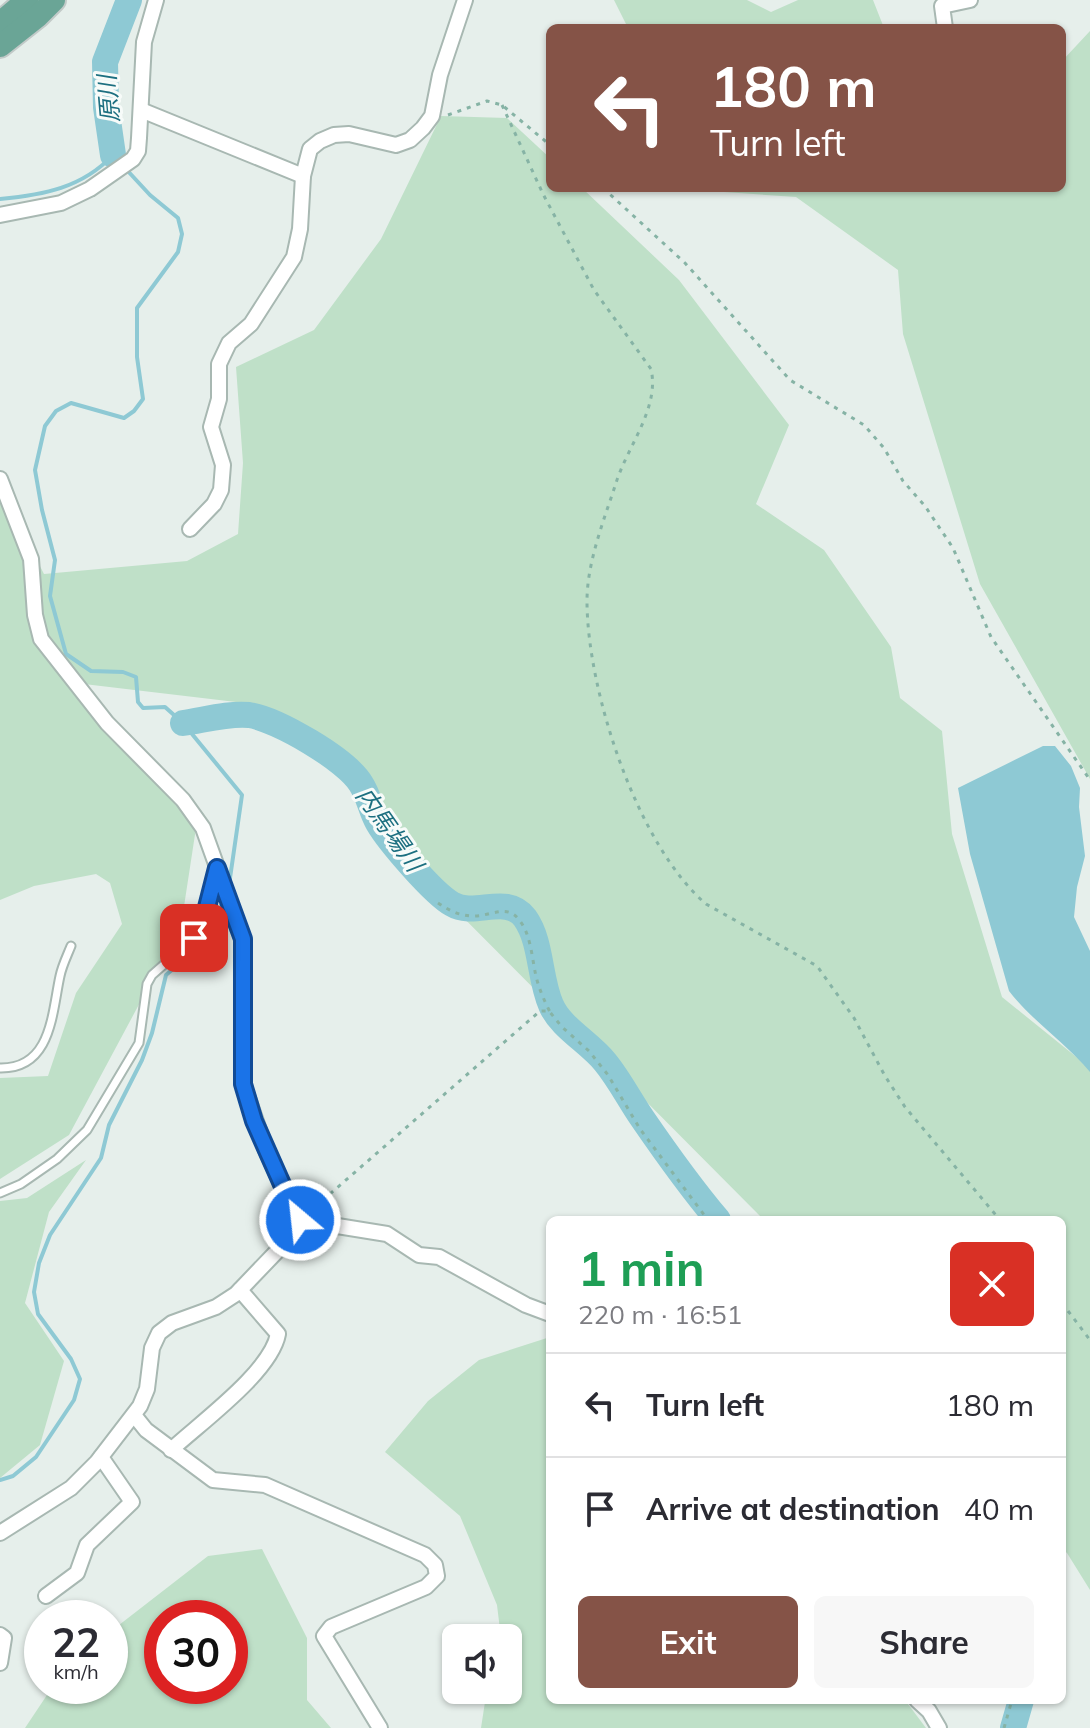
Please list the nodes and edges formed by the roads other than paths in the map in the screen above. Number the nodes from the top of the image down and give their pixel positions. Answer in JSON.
{"nodes":[{"id":1,"x":27,"y":0,"type":"edge"},
{"id":2,"x":54,"y":0,"type":"edge"},
{"id":3,"x":156,"y":0,"type":"edge"},
{"id":4,"x":465,"y":0,"type":"edge"},
{"id":5,"x":970,"y":0,"type":"edge"},
{"id":6,"x":0,"y":23,"type":"edge"},
{"id":7,"x":944,"y":24,"type":"edge"},
{"id":8,"x":0,"y":46,"type":"edge"},
{"id":9,"x":141,"y":110,"type":"junction"},
{"id":10,"x":303,"y":176,"type":"junction"},
{"id":11,"x":0,"y":215,"type":"edge"},
{"id":12,"x":0,"y":479,"type":"edge"},
{"id":13,"x":190,"y":529,"type":"dead end"},
{"id":14,"x":217,"y":868,"type":"junction"},
{"id":15,"x":71,"y":946,"type":"dead end"},
{"id":16,"x":0,"y":1068,"type":"edge"},
{"id":17,"x":0,"y":1193,"type":"edge"},
{"id":18,"x":297,"y":1220,"type":"junction"},
{"id":19,"x":240,"y":1290,"type":"junction"},
{"id":20,"x":546,"y":1312,"type":"edge"},
{"id":21,"x":134,"y":1415,"type":"junction"},
{"id":22,"x":171,"y":1450,"type":"junction"},
{"id":23,"x":101,"y":1457,"type":"junction"},
{"id":24,"x":0,"y":1533,"type":"edge"},
{"id":25,"x":46,"y":1596,"type":"dead end"},
{"id":26,"x":0,"y":1635,"type":"edge"},
{"id":27,"x":0,"y":1663,"type":"edge"},
{"id":28,"x":921,"y":1704,"type":"edge"},
{"id":29,"x":380,"y":1728,"type":"edge"},
{"id":30,"x":939,"y":1728,"type":"edge"}],
"edges":[{"from":1,"to":6,"type":"main road"},
{"from":2,"to":8,"type":"main road"},
{"from":3,"to":9,"type":"street"},
{"from":4,"to":10,"type":"street"},
{"from":5,"to":7,"type":"street"},
{"from":9,"to":10,"type":"street"},
{"from":9,"to":11,"type":"street"},
{"from":10,"to":13,"type":"street"},
{"from":12,"to":14,"type":"street"},
{"from":14,"to":17,"type":"lane"},
{"from":14,"to":18,"type":"street"},
{"from":15,"to":16,"type":"lane"},
{"from":18,"to":19,"type":"street"},
{"from":18,"to":20,"type":"street"},
{"from":19,"to":21,"type":"street"},
{"from":19,"to":22,"type":"street"},
{"from":21,"to":22,"type":"street"},
{"from":21,"to":23,"type":"street"},
{"from":22,"to":29,"type":"street"},
{"from":23,"to":24,"type":"street"},
{"from":23,"to":25,"type":"street"},
{"from":26,"to":27,"type":"street"},
{"from":28,"to":30,"type":"street"}]}
